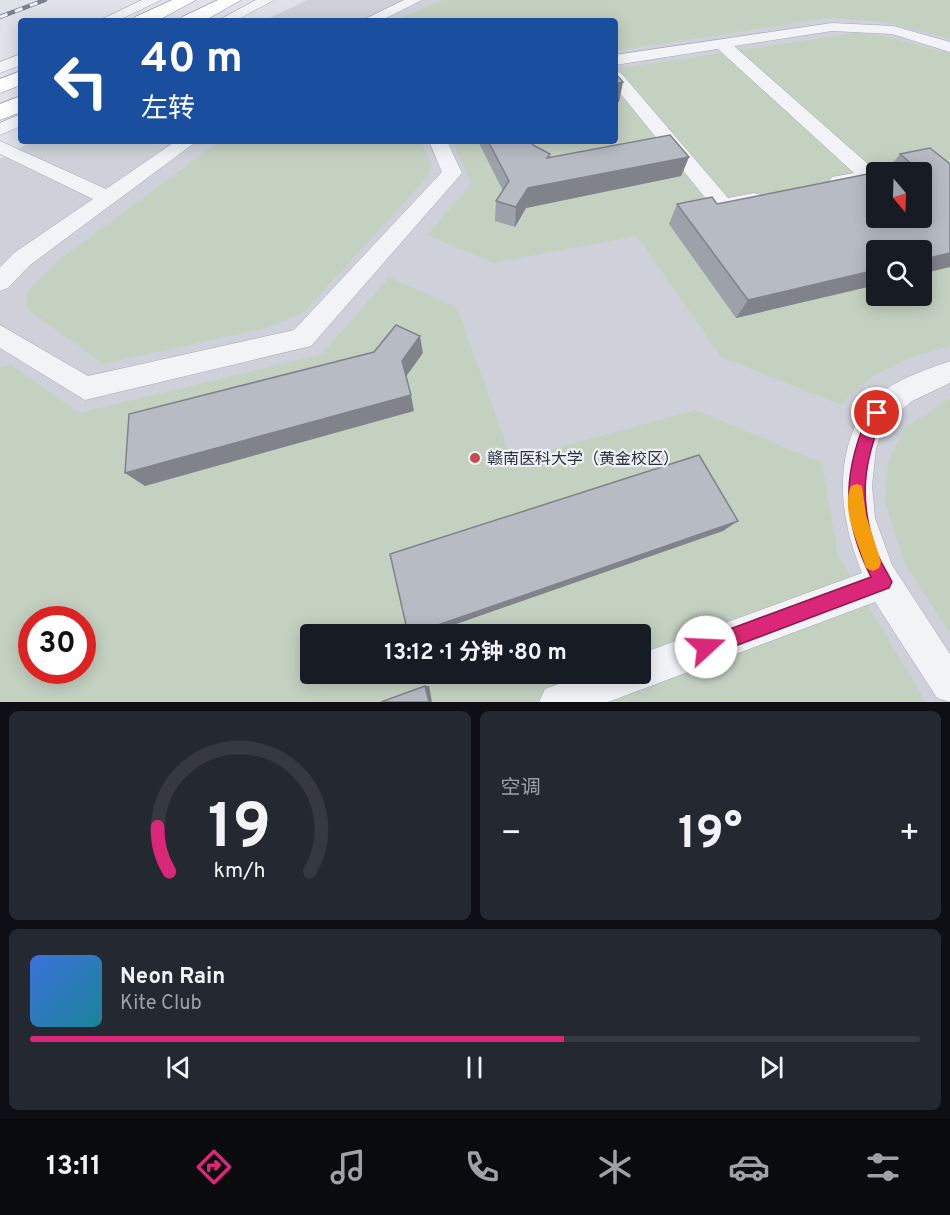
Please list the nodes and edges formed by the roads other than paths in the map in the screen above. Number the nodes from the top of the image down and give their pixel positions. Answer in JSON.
{"nodes":[{"id":1,"x":154,"y":0,"type":"edge"},
{"id":2,"x":187,"y":0,"type":"edge"},
{"id":3,"x":232,"y":0,"type":"edge"},
{"id":4,"x":267,"y":0,"type":"edge"},
{"id":5,"x":415,"y":0,"type":"edge"},
{"id":6,"x":112,"y":18,"type":"edge"},
{"id":7,"x":148,"y":18,"type":"edge"},
{"id":8,"x":195,"y":18,"type":"edge"},
{"id":9,"x":230,"y":18,"type":"edge"},
{"id":10,"x":375,"y":18,"type":"edge"},
{"id":11,"x":722,"y":44,"type":"junction"},
{"id":12,"x":950,"y":47,"type":"edge"},
{"id":13,"x":18,"y":60,"type":"edge"},
{"id":14,"x":618,"y":60,"type":"edge"},
{"id":15,"x":0,"y":68,"type":"edge"},
{"id":16,"x":18,"y":78,"type":"edge"},
{"id":17,"x":618,"y":80,"type":"edge"},
{"id":18,"x":0,"y":87,"type":"edge"},
{"id":19,"x":18,"y":104,"type":"edge"},
{"id":20,"x":0,"y":113,"type":"edge"},
{"id":21,"x":18,"y":121,"type":"edge"},
{"id":22,"x":0,"y":130,"type":"edge"},
{"id":23,"x":184,"y":144,"type":"edge"},
{"id":24,"x":439,"y":144,"type":"edge"},
{"id":25,"x":0,"y":147,"type":"edge"},
{"id":26,"x":824,"y":185,"type":"edge"},
{"id":27,"x":768,"y":197,"type":"edge"},
{"id":28,"x":108,"y":198,"type":"junction"},
{"id":29,"x":0,"y":282,"type":"edge"},
{"id":30,"x":0,"y":335,"type":"edge"},
{"id":31,"x":950,"y":372,"type":"edge"},
{"id":32,"x":883,"y":582,"type":"junction"},
{"id":33,"x":651,"y":668,"type":"edge"},
{"id":34,"x":608,"y":684,"type":"edge"},
{"id":35,"x":950,"y":685,"type":"edge"},
{"id":36,"x":558,"y":702,"type":"edge"}],
"edges":[{"from":1,"to":6,"type":"street"},
{"from":2,"to":7,"type":"highway"},
{"from":3,"to":8,"type":"highway"},
{"from":4,"to":9,"type":"street"},
{"from":5,"to":10,"type":"street"},
{"from":11,"to":12,"type":"street"},
{"from":11,"to":14,"type":"street"},
{"from":11,"to":26,"type":"street"},
{"from":13,"to":15,"type":"street"},
{"from":16,"to":18,"type":"highway"},
{"from":17,"to":27,"type":"street"},
{"from":19,"to":20,"type":"highway"},
{"from":21,"to":22,"type":"street"},
{"from":23,"to":28,"type":"street"},
{"from":24,"to":30,"type":"street"},
{"from":25,"to":28,"type":"street"},
{"from":28,"to":29,"type":"street"},
{"from":31,"to":32,"type":"street"},
{"from":32,"to":33,"type":"street"},
{"from":32,"to":35,"type":"street"},
{"from":34,"to":36,"type":"street"}]}
